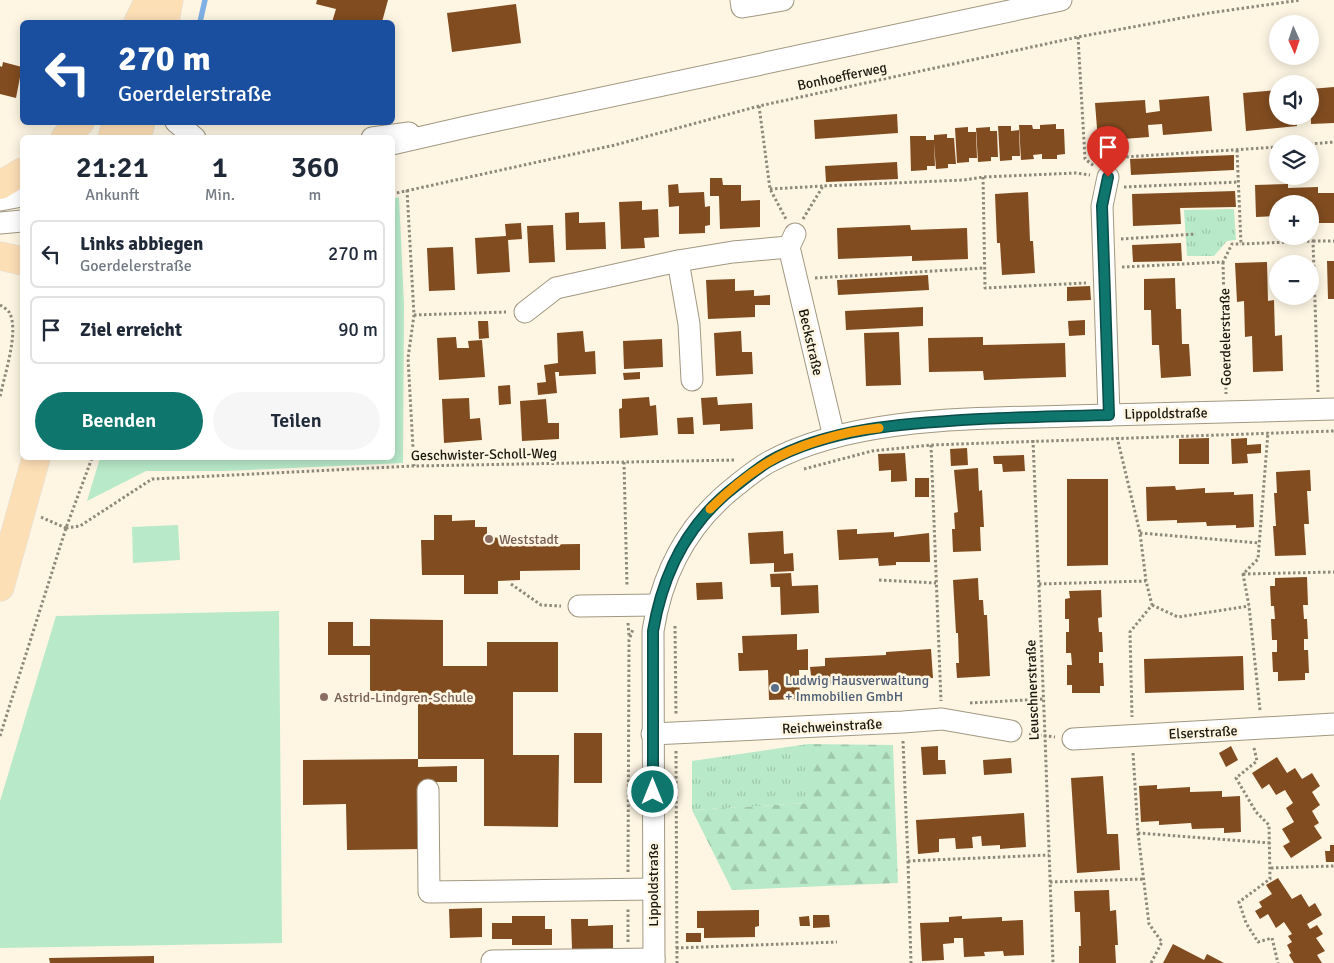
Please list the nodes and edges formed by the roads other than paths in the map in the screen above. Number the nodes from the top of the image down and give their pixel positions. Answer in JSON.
{"nodes":[{"id":1,"x":150,"y":0,"type":"edge"},
{"id":2,"x":169,"y":0,"type":"edge"},
{"id":3,"x":741,"y":0,"type":"edge"},
{"id":4,"x":784,"y":0,"type":"edge"},
{"id":5,"x":1061,"y":0,"type":"edge"},
{"id":6,"x":139,"y":20,"type":"edge"},
{"id":7,"x":145,"y":20,"type":"edge"},
{"id":8,"x":164,"y":20,"type":"edge"},
{"id":9,"x":77,"y":125,"type":"edge"},
{"id":10,"x":180,"y":125,"type":"edge"},
{"id":11,"x":466,"y":127,"type":"junction"},
{"id":12,"x":68,"y":135,"type":"edge"},
{"id":13,"x":191,"y":135,"type":"edge"},
{"id":14,"x":395,"y":135,"type":"edge"},
{"id":15,"x":395,"y":143,"type":"edge"},
{"id":16,"x":20,"y":173,"type":"edge"},
{"id":17,"x":1107,"y":182,"type":"road end"},
{"id":18,"x":0,"y":185,"type":"edge"},
{"id":19,"x":20,"y":196,"type":"edge"},
{"id":20,"x":0,"y":200,"type":"edge"},
{"id":21,"x":20,"y":220,"type":"edge"},
{"id":22,"x":0,"y":224,"type":"edge"},
{"id":23,"x":0,"y":256,"type":"edge"},
{"id":24,"x":20,"y":261,"type":"edge"},
{"id":25,"x":678,"y":262,"type":"junction"},
{"id":26,"x":525,"y":312,"type":"road end"},
{"id":27,"x":692,"y":380,"type":"dead end"},
{"id":28,"x":1321,"y":399,"type":"edge"},
{"id":29,"x":1109,"y":415,"type":"junction"},
{"id":30,"x":834,"y":437,"type":"junction"},
{"id":31,"x":36,"y":460,"type":"edge"},
{"id":32,"x":0,"y":587,"type":"edge"},
{"id":33,"x":642,"y":605,"type":"junction"},
{"id":34,"x":579,"y":606,"type":"road end"},
{"id":35,"x":1334,"y":724,"type":"edge"},
{"id":36,"x":1011,"y":731,"type":"road end"},
{"id":37,"x":652,"y":734,"type":"junction"},
{"id":38,"x":1073,"y":739,"type":"road end"},
{"id":39,"x":428,"y":790,"type":"dead end"},
{"id":40,"x":653,"y":889,"type":"junction"},
{"id":41,"x":654,"y":957,"type":"edge"},
{"id":42,"x":492,"y":961,"type":"dead end"}],
"edges":[{"from":1,"to":6,"type":"main road"},
{"from":1,"to":7,"type":"main road"},
{"from":2,"to":8,"type":"main road"},
{"from":3,"to":4,"type":"street"},
{"from":5,"to":11,"type":"street"},
{"from":9,"to":12,"type":"main road"},
{"from":10,"to":13,"type":"street"},
{"from":11,"to":14,"type":"street"},
{"from":11,"to":15,"type":"street"},
{"from":16,"to":18,"type":"main road"},
{"from":17,"to":29,"type":"street"},
{"from":19,"to":20,"type":"street"},
{"from":21,"to":22,"type":"street"},
{"from":23,"to":24,"type":"main road"},
{"from":25,"to":26,"type":"street"},
{"from":25,"to":27,"type":"street"},
{"from":25,"to":30,"type":"street","name":"Beckstraße"},
{"from":28,"to":29,"type":"street","name":"Lippoldstraße"},
{"from":29,"to":30,"type":"street","name":"Lippoldstraße"},
{"from":30,"to":33,"type":"street","name":"Lippoldstraße"},
{"from":31,"to":32,"type":"main road"},
{"from":33,"to":34,"type":"street"},
{"from":33,"to":37,"type":"street","name":"Lippoldstraße"},
{"from":35,"to":38,"type":"street","name":"Elserstraße"},
{"from":36,"to":37,"type":"street","name":"Reichweinstraße"},
{"from":37,"to":40,"type":"street","name":"Lippoldstraße"},
{"from":39,"to":40,"type":"street"},
{"from":40,"to":41,"type":"street","name":"Lippoldstraße"},
{"from":41,"to":42,"type":"street"}]}
